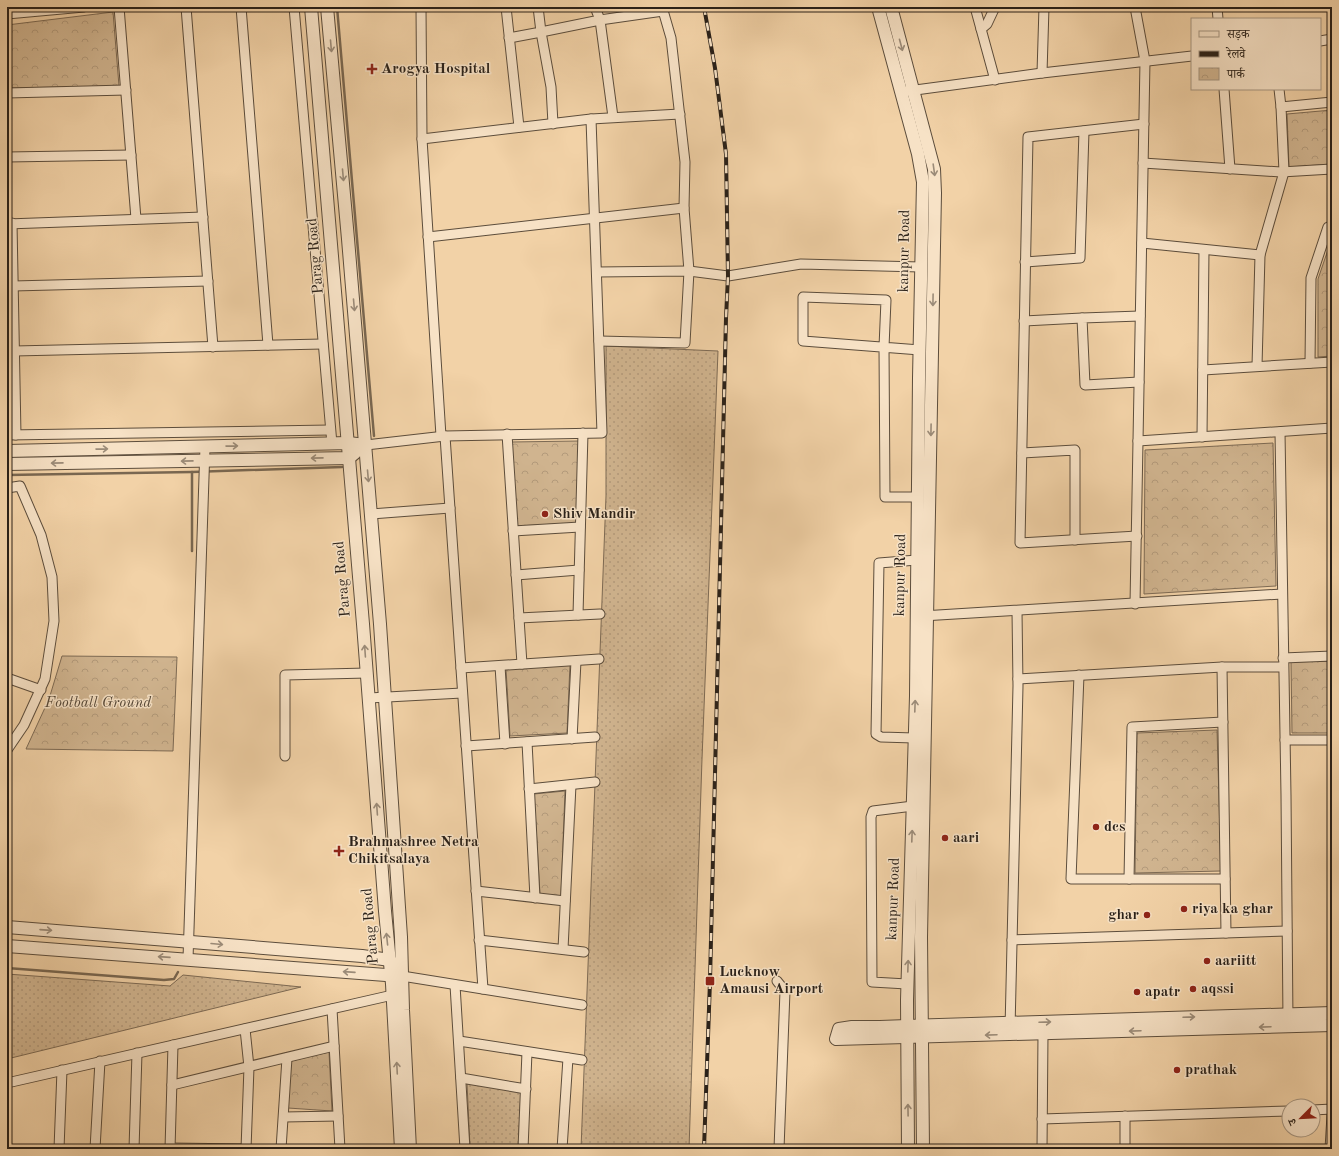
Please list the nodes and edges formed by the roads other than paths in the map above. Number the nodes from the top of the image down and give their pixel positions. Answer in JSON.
{"nodes":[{"id":1,"x":79,"y":7,"type":"edge"},
{"id":2,"x":119,"y":7,"type":"edge"},
{"id":3,"x":186,"y":7,"type":"edge"},
{"id":4,"x":241,"y":7,"type":"edge"},
{"id":5,"x":294,"y":7,"type":"edge"},
{"id":6,"x":311,"y":7,"type":"edge"},
{"id":7,"x":327,"y":7,"type":"edge"},
{"id":8,"x":421,"y":7,"type":"edge"},
{"id":9,"x":506,"y":7,"type":"edge"},
{"id":10,"x":538,"y":7,"type":"edge"},
{"id":11,"x":595,"y":7,"type":"edge"},
{"id":12,"x":878,"y":7,"type":"edge"},
{"id":13,"x":891,"y":7,"type":"edge"},
{"id":14,"x":975,"y":7,"type":"edge"},
{"id":15,"x":995,"y":7,"type":"edge"},
{"id":16,"x":1044,"y":7,"type":"edge"},
{"id":17,"x":1135,"y":7,"type":"edge"},
{"id":18,"x":1217,"y":7,"type":"edge"},
{"id":19,"x":663,"y":9,"type":"edge"},
{"id":20,"x":7,"y":14,"type":"edge"},
{"id":21,"x":1218,"y":18,"type":"edge"},
{"id":22,"x":600,"y":20,"type":"junction"},
{"id":23,"x":981,"y":29,"type":"junction"},
{"id":24,"x":541,"y":32,"type":"junction"},
{"id":25,"x":509,"y":38,"type":"junction"},
{"id":26,"x":1332,"y":39,"type":"edge"},
{"id":27,"x":1321,"y":41,"type":"edge"},
{"id":28,"x":1191,"y":56,"type":"edge"},
{"id":29,"x":1145,"y":61,"type":"junction"},
{"id":30,"x":1042,"y":73,"type":"junction"},
{"id":31,"x":995,"y":80,"type":"junction"},
{"id":32,"x":126,"y":90,"type":"junction"},
{"id":33,"x":1224,"y":90,"type":"edge"},
{"id":34,"x":1279,"y":90,"type":"edge"},
{"id":35,"x":907,"y":91,"type":"junction"},
{"id":36,"x":7,"y":93,"type":"edge"},
{"id":37,"x":1332,"y":102,"type":"edge"},
{"id":38,"x":1281,"y":107,"type":"junction"},
{"id":39,"x":680,"y":114,"type":"junction"},
{"id":40,"x":613,"y":118,"type":"junction"},
{"id":41,"x":591,"y":119,"type":"junction"},
{"id":42,"x":553,"y":124,"type":"junction"},
{"id":43,"x":1144,"y":124,"type":"junction"},
{"id":44,"x":519,"y":127,"type":"junction"},
{"id":45,"x":1084,"y":131,"type":"junction"},
{"id":46,"x":422,"y":139,"type":"junction"},
{"id":47,"x":131,"y":155,"type":"junction"},
{"id":48,"x":7,"y":157,"type":"edge"},
{"id":49,"x":1143,"y":163,"type":"junction"},
{"id":50,"x":1230,"y":168,"type":"junction"},
{"id":51,"x":1332,"y":169,"type":"edge"},
{"id":52,"x":1284,"y":172,"type":"junction"},
{"id":53,"x":684,"y":208,"type":"junction"},
{"id":54,"x":203,"y":217,"type":"junction"},
{"id":55,"x":595,"y":218,"type":"junction"},
{"id":56,"x":136,"y":219,"type":"junction"},
{"id":57,"x":9,"y":223,"type":"edge"},
{"id":58,"x":1332,"y":226,"type":"edge"},
{"id":59,"x":428,"y":237,"type":"junction"},
{"id":60,"x":1142,"y":243,"type":"junction"},
{"id":61,"x":1204,"y":250,"type":"junction"},
{"id":62,"x":1260,"y":255,"type":"junction"},
{"id":63,"x":1026,"y":262,"type":"junction"},
{"id":64,"x":921,"y":267,"type":"junction"},
{"id":65,"x":689,"y":271,"type":"junction"},
{"id":66,"x":596,"y":272,"type":"junction"},
{"id":67,"x":208,"y":281,"type":"junction"},
{"id":68,"x":13,"y":286,"type":"junction"},
{"id":69,"x":1140,"y":316,"type":"junction"},
{"id":70,"x":1082,"y":318,"type":"junction"},
{"id":71,"x":1024,"y":321,"type":"junction"},
{"id":72,"x":599,"y":341,"type":"junction"},
{"id":73,"x":323,"y":344,"type":"junction"},
{"id":74,"x":268,"y":346,"type":"junction"},
{"id":75,"x":213,"y":347,"type":"junction"},
{"id":76,"x":884,"y":347,"type":"junction"},
{"id":77,"x":920,"y":350,"type":"junction"},
{"id":78,"x":14,"y":351,"type":"junction"},
{"id":79,"x":1332,"y":362,"type":"edge"},
{"id":80,"x":1310,"y":363,"type":"junction"},
{"id":81,"x":1257,"y":366,"type":"junction"},
{"id":82,"x":919,"y":369,"type":"junction"},
{"id":83,"x":1203,"y":370,"type":"junction"},
{"id":84,"x":932,"y":372,"type":"junction"},
{"id":85,"x":1139,"y":382,"type":"junction"},
{"id":86,"x":1332,"y":428,"type":"edge"},
{"id":87,"x":330,"y":430,"type":"junction"},
{"id":88,"x":1280,"y":432,"type":"junction"},
{"id":89,"x":583,"y":433,"type":"junction"},
{"id":90,"x":506,"y":434,"type":"junction"},
{"id":91,"x":11,"y":435,"type":"edge"},
{"id":92,"x":443,"y":436,"type":"junction"},
{"id":93,"x":1202,"y":437,"type":"junction"},
{"id":94,"x":1138,"y":441,"type":"junction"},
{"id":95,"x":348,"y":443,"type":"junction"},
{"id":96,"x":332,"y":444,"type":"junction"},
{"id":97,"x":366,"y":445,"type":"junction"},
{"id":98,"x":205,"y":446,"type":"junction"},
{"id":99,"x":7,"y":451,"type":"edge"},
{"id":100,"x":1022,"y":453,"type":"junction"},
{"id":101,"x":349,"y":458,"type":"junction"},
{"id":102,"x":205,"y":460,"type":"junction"},
{"id":103,"x":7,"y":464,"type":"edge"},
{"id":104,"x":7,"y":488,"type":"edge"},
{"id":105,"x":918,"y":497,"type":"junction"},
{"id":106,"x":450,"y":508,"type":"junction"},
{"id":107,"x":371,"y":514,"type":"junction"},
{"id":108,"x":580,"y":527,"type":"junction"},
{"id":109,"x":513,"y":531,"type":"junction"},
{"id":110,"x":1136,"y":536,"type":"junction"},
{"id":111,"x":1075,"y":540,"type":"junction"},
{"id":112,"x":917,"y":560,"type":"junction"},
{"id":113,"x":579,"y":570,"type":"junction"},
{"id":114,"x":516,"y":576,"type":"junction"},
{"id":115,"x":1282,"y":594,"type":"junction"},
{"id":116,"x":1135,"y":604,"type":"junction"},
{"id":117,"x":1018,"y":611,"type":"junction"},
{"id":118,"x":600,"y":614,"type":"dead end"},
{"id":119,"x":578,"y":615,"type":"junction"},
{"id":120,"x":922,"y":616,"type":"junction"},
{"id":121,"x":519,"y":618,"type":"junction"},
{"id":122,"x":1332,"y":656,"type":"edge"},
{"id":123,"x":598,"y":659,"type":"dead end"},
{"id":124,"x":576,"y":661,"type":"junction"},
{"id":125,"x":1283,"y":662,"type":"junction"},
{"id":126,"x":522,"y":664,"type":"junction"},
{"id":127,"x":500,"y":666,"type":"junction"},
{"id":128,"x":1222,"y":667,"type":"junction"},
{"id":129,"x":460,"y":668,"type":"junction"},
{"id":130,"x":367,"y":673,"type":"junction"},
{"id":131,"x":1079,"y":675,"type":"junction"},
{"id":132,"x":7,"y":678,"type":"edge"},
{"id":133,"x":1018,"y":679,"type":"junction"},
{"id":134,"x":40,"y":690,"type":"junction"},
{"id":135,"x":462,"y":693,"type":"junction"},
{"id":136,"x":385,"y":697,"type":"junction"},
{"id":137,"x":369,"y":698,"type":"junction"},
{"id":138,"x":1223,"y":722,"type":"junction"},
{"id":139,"x":595,"y":737,"type":"dead end"},
{"id":140,"x":914,"y":738,"type":"junction"},
{"id":141,"x":572,"y":739,"type":"junction"},
{"id":142,"x":1285,"y":740,"type":"junction"},
{"id":143,"x":1332,"y":740,"type":"edge"},
{"id":144,"x":527,"y":742,"type":"junction"},
{"id":145,"x":505,"y":744,"type":"junction"},
{"id":146,"x":466,"y":746,"type":"junction"},
{"id":147,"x":7,"y":750,"type":"edge"},
{"id":148,"x":285,"y":756,"type":"dead end"},
{"id":149,"x":595,"y":782,"type":"dead end"},
{"id":150,"x":571,"y":785,"type":"junction"},
{"id":151,"x":529,"y":788,"type":"junction"},
{"id":152,"x":913,"y":806,"type":"junction"},
{"id":153,"x":1129,"y":879,"type":"junction"},
{"id":154,"x":1225,"y":879,"type":"junction"},
{"id":155,"x":476,"y":891,"type":"junction"},
{"id":156,"x":535,"y":898,"type":"junction"},
{"id":157,"x":565,"y":901,"type":"junction"},
{"id":158,"x":7,"y":927,"type":"edge"},
{"id":159,"x":1287,"y":931,"type":"junction"},
{"id":160,"x":1226,"y":933,"type":"junction"},
{"id":161,"x":479,"y":940,"type":"junction"},
{"id":162,"x":1012,"y":940,"type":"junction"},
{"id":163,"x":188,"y":941,"type":"junction"},
{"id":164,"x":7,"y":946,"type":"edge"},
{"id":165,"x":563,"y":950,"type":"junction"},
{"id":166,"x":584,"y":952,"type":"dead end"},
{"id":167,"x":188,"y":959,"type":"junction"},
{"id":168,"x":390,"y":960,"type":"junction"},
{"id":169,"x":397,"y":976,"type":"junction"},
{"id":170,"x":777,"y":982,"type":"dead end"},
{"id":171,"x":908,"y":984,"type":"junction"},
{"id":172,"x":455,"y":985,"type":"junction"},
{"id":173,"x":482,"y":989,"type":"junction"},
{"id":174,"x":398,"y":994,"type":"junction"},
{"id":175,"x":582,"y":1005,"type":"dead end"},
{"id":176,"x":332,"y":1009,"type":"junction"},
{"id":177,"x":1332,"y":1013,"type":"edge"},
{"id":178,"x":1288,"y":1020,"type":"junction"},
{"id":179,"x":1332,"y":1025,"type":"edge"},
{"id":180,"x":245,"y":1029,"type":"junction"},
{"id":181,"x":1010,"y":1029,"type":"junction"},
{"id":182,"x":907,"y":1031,"type":"junction"},
{"id":183,"x":922,"y":1031,"type":"junction"},
{"id":184,"x":1043,"y":1034,"type":"junction"},
{"id":185,"x":459,"y":1041,"type":"junction"},
{"id":186,"x":173,"y":1045,"type":"junction"},
{"id":187,"x":334,"y":1046,"type":"junction"},
{"id":188,"x":528,"y":1052,"type":"junction"},
{"id":189,"x":137,"y":1053,"type":"junction"},
{"id":190,"x":287,"y":1058,"type":"junction"},
{"id":191,"x":568,"y":1058,"type":"junction"},
{"id":192,"x":582,"y":1060,"type":"dead end"},
{"id":193,"x":100,"y":1061,"type":"junction"},
{"id":194,"x":249,"y":1066,"type":"junction"},
{"id":195,"x":62,"y":1070,"type":"junction"},
{"id":196,"x":461,"y":1078,"type":"junction"},
{"id":197,"x":7,"y":1083,"type":"edge"},
{"id":198,"x":172,"y":1085,"type":"junction"},
{"id":199,"x":526,"y":1090,"type":"junction"},
{"id":200,"x":1332,"y":1109,"type":"edge"},
{"id":201,"x":1321,"y":1110,"type":"edge"},
{"id":202,"x":1281,"y":1111,"type":"edge"},
{"id":203,"x":1332,"y":1115,"type":"edge"},
{"id":204,"x":338,"y":1116,"type":"junction"},
{"id":205,"x":1126,"y":1116,"type":"junction"},
{"id":206,"x":284,"y":1117,"type":"junction"},
{"id":207,"x":1042,"y":1119,"type":"junction"},
{"id":208,"x":59,"y":1149,"type":"edge"},
{"id":209,"x":96,"y":1149,"type":"edge"},
{"id":210,"x":134,"y":1149,"type":"edge"},
{"id":211,"x":170,"y":1149,"type":"edge"},
{"id":212,"x":248,"y":1149,"type":"edge"},
{"id":213,"x":281,"y":1149,"type":"edge"},
{"id":214,"x":340,"y":1149,"type":"edge"},
{"id":215,"x":402,"y":1149,"type":"edge"},
{"id":216,"x":410,"y":1149,"type":"edge"},
{"id":217,"x":465,"y":1149,"type":"edge"},
{"id":218,"x":523,"y":1149,"type":"edge"},
{"id":219,"x":562,"y":1149,"type":"edge"},
{"id":220,"x":779,"y":1149,"type":"edge"},
{"id":221,"x":908,"y":1149,"type":"edge"},
{"id":222,"x":923,"y":1149,"type":"edge"},
{"id":223,"x":1042,"y":1149,"type":"edge"},
{"id":224,"x":1125,"y":1149,"type":"edge"},
{"id":225,"x":1330,"y":1149,"type":"edge"}],
"edges":[{"from":1,"to":20,"type":"street"},
{"from":2,"to":32,"type":"street"},
{"from":3,"to":54,"type":"street"},
{"from":4,"to":74,"type":"street"},
{"from":5,"to":73,"type":"street"},
{"from":6,"to":95,"type":"street","name":"Parag Road"},
{"from":7,"to":97,"type":"street","name":"Parag Road","one_way":true},
{"from":8,"to":46,"type":"street"},
{"from":9,"to":25,"type":"street"},
{"from":10,"to":24,"type":"street"},
{"from":11,"to":22,"type":"street"},
{"from":12,"to":35,"type":"street","name":"kanpur Road"},
{"from":13,"to":35,"type":"street","one_way":true},
{"from":14,"to":23,"type":"street"},
{"from":15,"to":23,"type":"street"},
{"from":16,"to":30,"type":"street"},
{"from":17,"to":29,"type":"street"},
{"from":18,"to":21,"type":"street"},
{"from":19,"to":22,"type":"street"},
{"from":19,"to":39,"type":"street"},
{"from":22,"to":24,"type":"street"},
{"from":22,"to":40,"type":"street"},
{"from":23,"to":31,"type":"street"},
{"from":24,"to":25,"type":"street"},
{"from":24,"to":42,"type":"street"},
{"from":25,"to":44,"type":"street"},
{"from":26,"to":27,"type":"street"},
{"from":28,"to":29,"type":"street"},
{"from":29,"to":30,"type":"street"},
{"from":29,"to":43,"type":"street"},
{"from":30,"to":31,"type":"street"},
{"from":31,"to":35,"type":"street"},
{"from":32,"to":36,"type":"street"},
{"from":32,"to":47,"type":"street"},
{"from":33,"to":50,"type":"street"},
{"from":34,"to":38,"type":"street"},
{"from":35,"to":64,"type":"street","name":"kanpur Road"},
{"from":35,"to":84,"type":"street","one_way":true},
{"from":37,"to":38,"type":"street"},
{"from":38,"to":52,"type":"street"},
{"from":39,"to":40,"type":"street"},
{"from":39,"to":53,"type":"street"},
{"from":40,"to":41,"type":"street"},
{"from":41,"to":42,"type":"street"},
{"from":41,"to":55,"type":"street"},
{"from":42,"to":44,"type":"street"},
{"from":43,"to":45,"type":"street"},
{"from":43,"to":49,"type":"street"},
{"from":44,"to":46,"type":"street"},
{"from":45,"to":63,"type":"street"},
{"from":45,"to":63,"type":"street"},
{"from":46,"to":59,"type":"street"},
{"from":47,"to":48,"type":"street"},
{"from":47,"to":56,"type":"street"},
{"from":49,"to":50,"type":"street"},
{"from":49,"to":60,"type":"street"},
{"from":50,"to":52,"type":"street"},
{"from":51,"to":52,"type":"street"},
{"from":52,"to":62,"type":"street"},
{"from":53,"to":55,"type":"street"},
{"from":53,"to":65,"type":"street"},
{"from":54,"to":56,"type":"street"},
{"from":54,"to":67,"type":"street"},
{"from":55,"to":59,"type":"street"},
{"from":55,"to":66,"type":"street"},
{"from":56,"to":57,"type":"street"},
{"from":57,"to":68,"type":"street"},
{"from":58,"to":80,"type":"street"},
{"from":59,"to":92,"type":"street"},
{"from":60,"to":61,"type":"street"},
{"from":60,"to":69,"type":"street"},
{"from":61,"to":62,"type":"street"},
{"from":61,"to":83,"type":"street"},
{"from":62,"to":81,"type":"street"},
{"from":63,"to":71,"type":"street"},
{"from":64,"to":65,"type":"street"},
{"from":64,"to":77,"type":"street","name":"kanpur Road"},
{"from":65,"to":66,"type":"street"},
{"from":65,"to":72,"type":"street"},
{"from":66,"to":72,"type":"street"},
{"from":67,"to":68,"type":"street"},
{"from":67,"to":75,"type":"street"},
{"from":68,"to":78,"type":"street"},
{"from":69,"to":70,"type":"street"},
{"from":69,"to":85,"type":"street"},
{"from":70,"to":71,"type":"street"},
{"from":70,"to":85,"type":"street"},
{"from":71,"to":100,"type":"street"},
{"from":72,"to":89,"type":"street"},
{"from":73,"to":74,"type":"street"},
{"from":73,"to":87,"type":"street"},
{"from":74,"to":75,"type":"street"},
{"from":75,"to":78,"type":"street"},
{"from":76,"to":76,"type":"street"},
{"from":76,"to":77,"type":"street"},
{"from":76,"to":105,"type":"street"},
{"from":77,"to":82,"type":"street","name":"kanpur Road"},
{"from":78,"to":91,"type":"street"},
{"from":79,"to":80,"type":"street"},
{"from":80,"to":81,"type":"street"},
{"from":81,"to":83,"type":"street"},
{"from":82,"to":84,"type":"street"},
{"from":82,"to":105,"type":"street","name":"kanpur Road"},
{"from":83,"to":93,"type":"street"},
{"from":84,"to":120,"type":"street","one_way":true},
{"from":85,"to":94,"type":"street"},
{"from":86,"to":88,"type":"street"},
{"from":87,"to":91,"type":"street"},
{"from":87,"to":96,"type":"street"},
{"from":88,"to":93,"type":"street"},
{"from":88,"to":115,"type":"street"},
{"from":89,"to":90,"type":"street"},
{"from":89,"to":108,"type":"street"},
{"from":90,"to":92,"type":"street"},
{"from":90,"to":109,"type":"street"},
{"from":92,"to":97,"type":"street"},
{"from":92,"to":106,"type":"street"},
{"from":93,"to":94,"type":"street"},
{"from":94,"to":110,"type":"street"},
{"from":95,"to":96,"type":"street"},
{"from":95,"to":97,"type":"street"},
{"from":95,"to":101,"type":"street","name":"Parag Road"},
{"from":98,"to":96,"type":"street","one_way":true},
{"from":97,"to":101,"type":"street"},
{"from":97,"to":107,"type":"street","name":"Parag Road","one_way":true},
{"from":99,"to":98,"type":"street","one_way":true},
{"from":98,"to":102,"type":"street"},
{"from":100,"to":111,"type":"street"},
{"from":100,"to":111,"type":"street"},
{"from":101,"to":102,"type":"street","one_way":true},
{"from":130,"to":101,"type":"street","name":"Parag Road","one_way":true},
{"from":102,"to":103,"type":"street","one_way":true},
{"from":102,"to":163,"type":"street"},
{"from":104,"to":134,"type":"street"},
{"from":105,"to":112,"type":"street","name":"kanpur Road"},
{"from":106,"to":107,"type":"street"},
{"from":106,"to":129,"type":"street"},
{"from":107,"to":136,"type":"street","name":"Parag Road"},
{"from":108,"to":109,"type":"street"},
{"from":108,"to":113,"type":"street"},
{"from":109,"to":114,"type":"street"},
{"from":110,"to":111,"type":"street"},
{"from":110,"to":116,"type":"street"},
{"from":112,"to":120,"type":"street","name":"kanpur Road"},
{"from":112,"to":140,"type":"street"},
{"from":113,"to":114,"type":"street"},
{"from":113,"to":119,"type":"street"},
{"from":114,"to":121,"type":"street"},
{"from":115,"to":116,"type":"street"},
{"from":115,"to":125,"type":"street"},
{"from":116,"to":117,"type":"street"},
{"from":117,"to":120,"type":"street"},
{"from":117,"to":133,"type":"street"},
{"from":118,"to":119,"type":"street"},
{"from":119,"to":121,"type":"street"},
{"from":140,"to":120,"type":"street","name":"kanpur Road","one_way":true},
{"from":120,"to":183,"type":"street"},
{"from":121,"to":126,"type":"street"},
{"from":122,"to":125,"type":"street"},
{"from":123,"to":124,"type":"street"},
{"from":124,"to":126,"type":"street"},
{"from":124,"to":141,"type":"street"},
{"from":125,"to":128,"type":"street"},
{"from":125,"to":142,"type":"street"},
{"from":126,"to":127,"type":"street"},
{"from":127,"to":129,"type":"street"},
{"from":127,"to":145,"type":"street"},
{"from":128,"to":131,"type":"street"},
{"from":128,"to":138,"type":"street"},
{"from":129,"to":135,"type":"street"},
{"from":130,"to":137,"type":"street","name":"Parag Road"},
{"from":130,"to":148,"type":"street"},
{"from":131,"to":133,"type":"street"},
{"from":131,"to":153,"type":"street"},
{"from":132,"to":134,"type":"street"},
{"from":133,"to":162,"type":"street"},
{"from":134,"to":147,"type":"street"},
{"from":135,"to":136,"type":"street"},
{"from":135,"to":146,"type":"street"},
{"from":136,"to":137,"type":"street"},
{"from":136,"to":169,"type":"street","name":"Parag Road"},
{"from":168,"to":137,"type":"street","name":"Parag Road","one_way":true},
{"from":138,"to":153,"type":"street"},
{"from":138,"to":154,"type":"street"},
{"from":139,"to":141,"type":"street"},
{"from":140,"to":152,"type":"street","name":"kanpur Road"},
{"from":141,"to":144,"type":"street"},
{"from":142,"to":143,"type":"street"},
{"from":142,"to":159,"type":"street"},
{"from":144,"to":145,"type":"street"},
{"from":144,"to":151,"type":"street"},
{"from":145,"to":146,"type":"street"},
{"from":146,"to":155,"type":"street"},
{"from":149,"to":150,"type":"street"},
{"from":150,"to":151,"type":"street"},
{"from":150,"to":157,"type":"street"},
{"from":151,"to":156,"type":"street"},
{"from":171,"to":152,"type":"street","name":"kanpur Road","one_way":true},
{"from":152,"to":171,"type":"street"},
{"from":153,"to":154,"type":"street"},
{"from":154,"to":160,"type":"street"},
{"from":155,"to":156,"type":"street"},
{"from":155,"to":161,"type":"street"},
{"from":156,"to":157,"type":"street"},
{"from":157,"to":165,"type":"street"},
{"from":158,"to":163,"type":"street","one_way":true},
{"from":159,"to":160,"type":"street"},
{"from":159,"to":178,"type":"street"},
{"from":160,"to":162,"type":"street"},
{"from":161,"to":165,"type":"street"},
{"from":161,"to":173,"type":"street"},
{"from":162,"to":181,"type":"street"},
{"from":163,"to":167,"type":"street"},
{"from":163,"to":168,"type":"street","one_way":true},
{"from":167,"to":164,"type":"street","one_way":true},
{"from":165,"to":166,"type":"street"},
{"from":169,"to":167,"type":"street","one_way":true},
{"from":168,"to":169,"type":"street"},
{"from":169,"to":172,"type":"street"},
{"from":169,"to":174,"type":"street","name":"Parag Road"},
{"from":170,"to":220,"type":"street"},
{"from":171,"to":182,"type":"street","name":"kanpur Road"},
{"from":172,"to":173,"type":"street"},
{"from":172,"to":185,"type":"street"},
{"from":173,"to":175,"type":"street"},
{"from":174,"to":176,"type":"street"},
{"from":215,"to":174,"type":"street","name":"Parag Road","one_way":true},
{"from":174,"to":216,"type":"street","name":"Parag Road"},
{"from":176,"to":180,"type":"street"},
{"from":176,"to":187,"type":"street"},
{"from":177,"to":178,"type":"street"},
{"from":178,"to":179,"type":"street"},
{"from":181,"to":178,"type":"street","one_way":true},
{"from":178,"to":184,"type":"street","one_way":true},
{"from":180,"to":186,"type":"street"},
{"from":180,"to":194,"type":"street"},
{"from":181,"to":183,"type":"street"},
{"from":181,"to":184,"type":"street"},
{"from":182,"to":183,"type":"street"},
{"from":221,"to":182,"type":"street","name":"kanpur Road","one_way":true},
{"from":183,"to":222,"type":"street"},
{"from":184,"to":207,"type":"street"},
{"from":185,"to":188,"type":"street"},
{"from":185,"to":196,"type":"street"},
{"from":186,"to":189,"type":"street"},
{"from":186,"to":198,"type":"street"},
{"from":187,"to":190,"type":"street"},
{"from":187,"to":204,"type":"street"},
{"from":188,"to":191,"type":"street"},
{"from":188,"to":199,"type":"street"},
{"from":189,"to":193,"type":"street"},
{"from":189,"to":210,"type":"street"},
{"from":190,"to":194,"type":"street"},
{"from":190,"to":206,"type":"street"},
{"from":191,"to":192,"type":"street"},
{"from":191,"to":219,"type":"street"},
{"from":193,"to":195,"type":"street"},
{"from":193,"to":209,"type":"street"},
{"from":194,"to":198,"type":"street"},
{"from":194,"to":212,"type":"street"},
{"from":195,"to":197,"type":"street"},
{"from":195,"to":208,"type":"street"},
{"from":196,"to":199,"type":"street"},
{"from":196,"to":217,"type":"street"},
{"from":198,"to":211,"type":"street"},
{"from":199,"to":218,"type":"street"},
{"from":200,"to":201,"type":"street"},
{"from":202,"to":205,"type":"street"},
{"from":203,"to":225,"type":"street"},
{"from":204,"to":206,"type":"street"},
{"from":204,"to":214,"type":"street"},
{"from":205,"to":207,"type":"street"},
{"from":205,"to":224,"type":"street"},
{"from":206,"to":213,"type":"street"},
{"from":207,"to":223,"type":"street"},
{"from":211,"to":212,"type":"street"}]}
